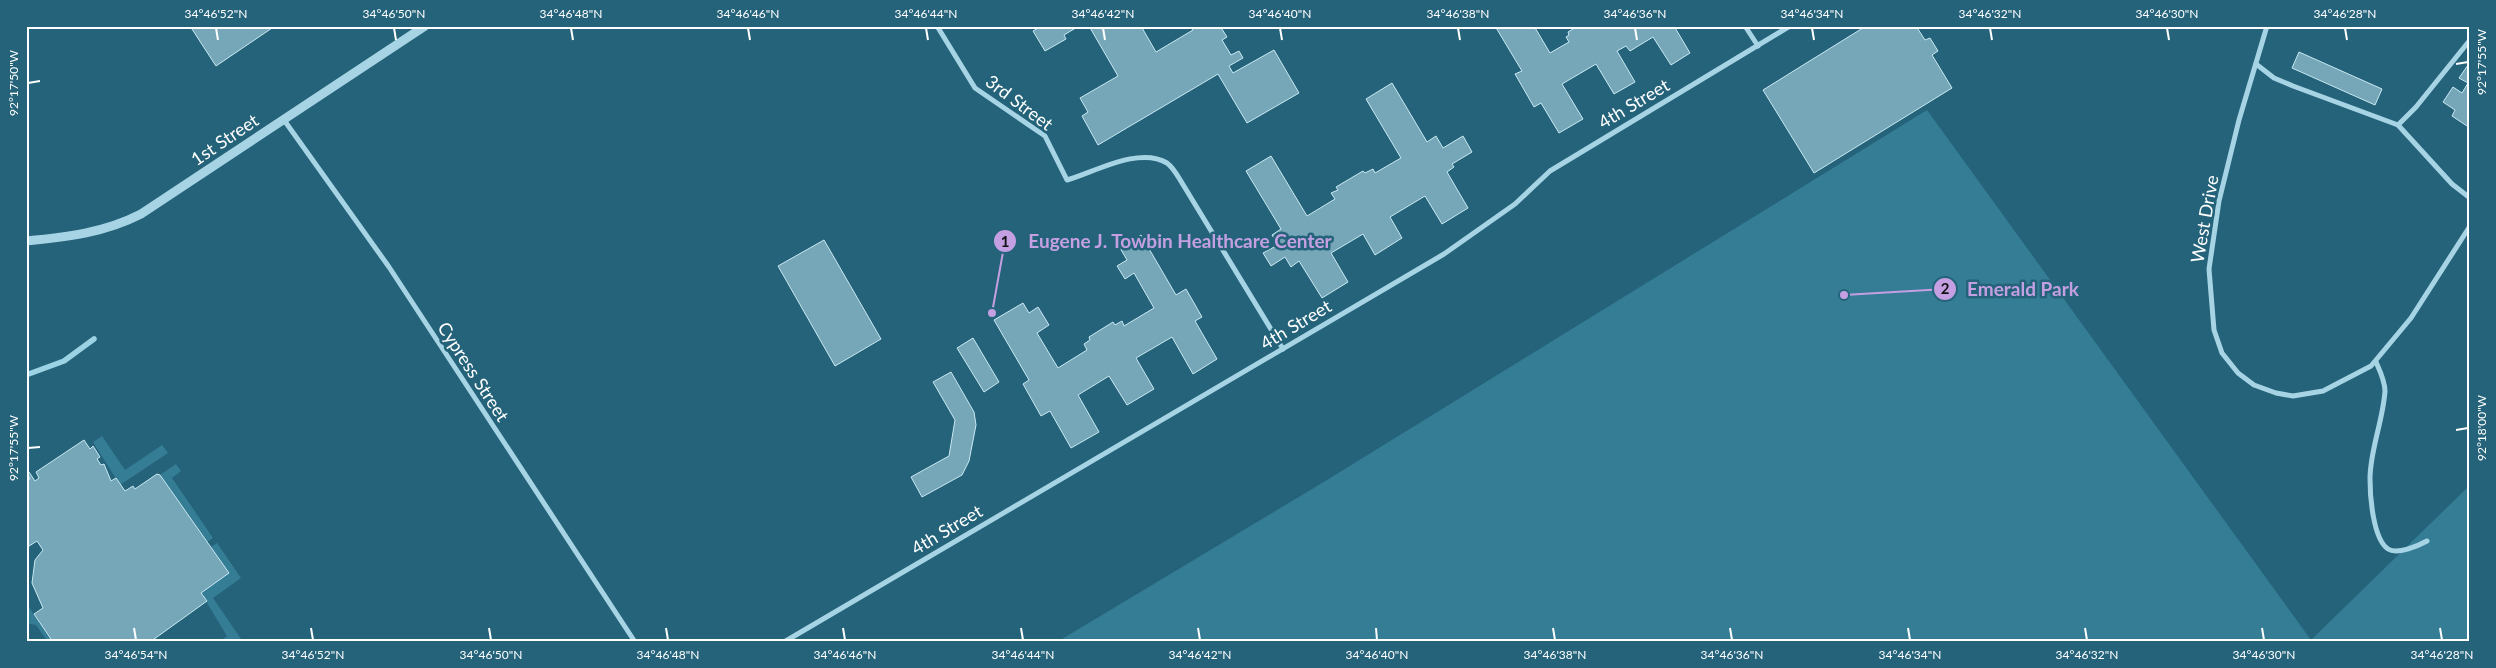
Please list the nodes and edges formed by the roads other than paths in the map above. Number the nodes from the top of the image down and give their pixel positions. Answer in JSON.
{"nodes":[{"id":1,"x":426,"y":26,"type":"edge"},
{"id":2,"x":937,"y":26,"type":"edge"},
{"id":3,"x":1745,"y":26,"type":"edge"},
{"id":4,"x":1790,"y":26,"type":"edge"},
{"id":5,"x":2267,"y":26,"type":"edge"},
{"id":6,"x":2470,"y":40,"type":"edge"},
{"id":7,"x":1758,"y":46,"type":"junction"},
{"id":8,"x":2256,"y":64,"type":"junction"},
{"id":9,"x":284,"y":120,"type":"junction"},
{"id":10,"x":2398,"y":125,"type":"junction"},
{"id":11,"x":2470,"y":198,"type":"edge"},
{"id":12,"x":2470,"y":226,"type":"edge"},
{"id":13,"x":26,"y":241,"type":"edge"},
{"id":14,"x":1283,"y":349,"type":"junction"},
{"id":15,"x":2376,"y":362,"type":"junction"},
{"id":16,"x":2427,"y":541,"type":"dead end"},
{"id":17,"x":635,"y":642,"type":"edge"},
{"id":18,"x":784,"y":642,"type":"edge"}],
"edges":[{"from":1,"to":9,"type":"street","name":"1st Street"},
{"from":2,"to":14,"type":"street","name":"3rd Street"},
{"from":3,"to":7,"type":"street"},
{"from":4,"to":7,"type":"street","name":"4th Street"},
{"from":5,"to":8,"type":"street","name":"West Drive"},
{"from":6,"to":10,"type":"street"},
{"from":7,"to":14,"type":"street","name":"4th Street"},
{"from":8,"to":10,"type":"street"},
{"from":8,"to":15,"type":"street","name":"West Drive"},
{"from":9,"to":13,"type":"street","name":"1st Street"},
{"from":9,"to":17,"type":"street","name":"Cypress Street"},
{"from":10,"to":11,"type":"street"},
{"from":12,"to":15,"type":"street","name":"West Drive"},
{"from":14,"to":18,"type":"street","name":"4th Street"},
{"from":15,"to":16,"type":"street"}]}
